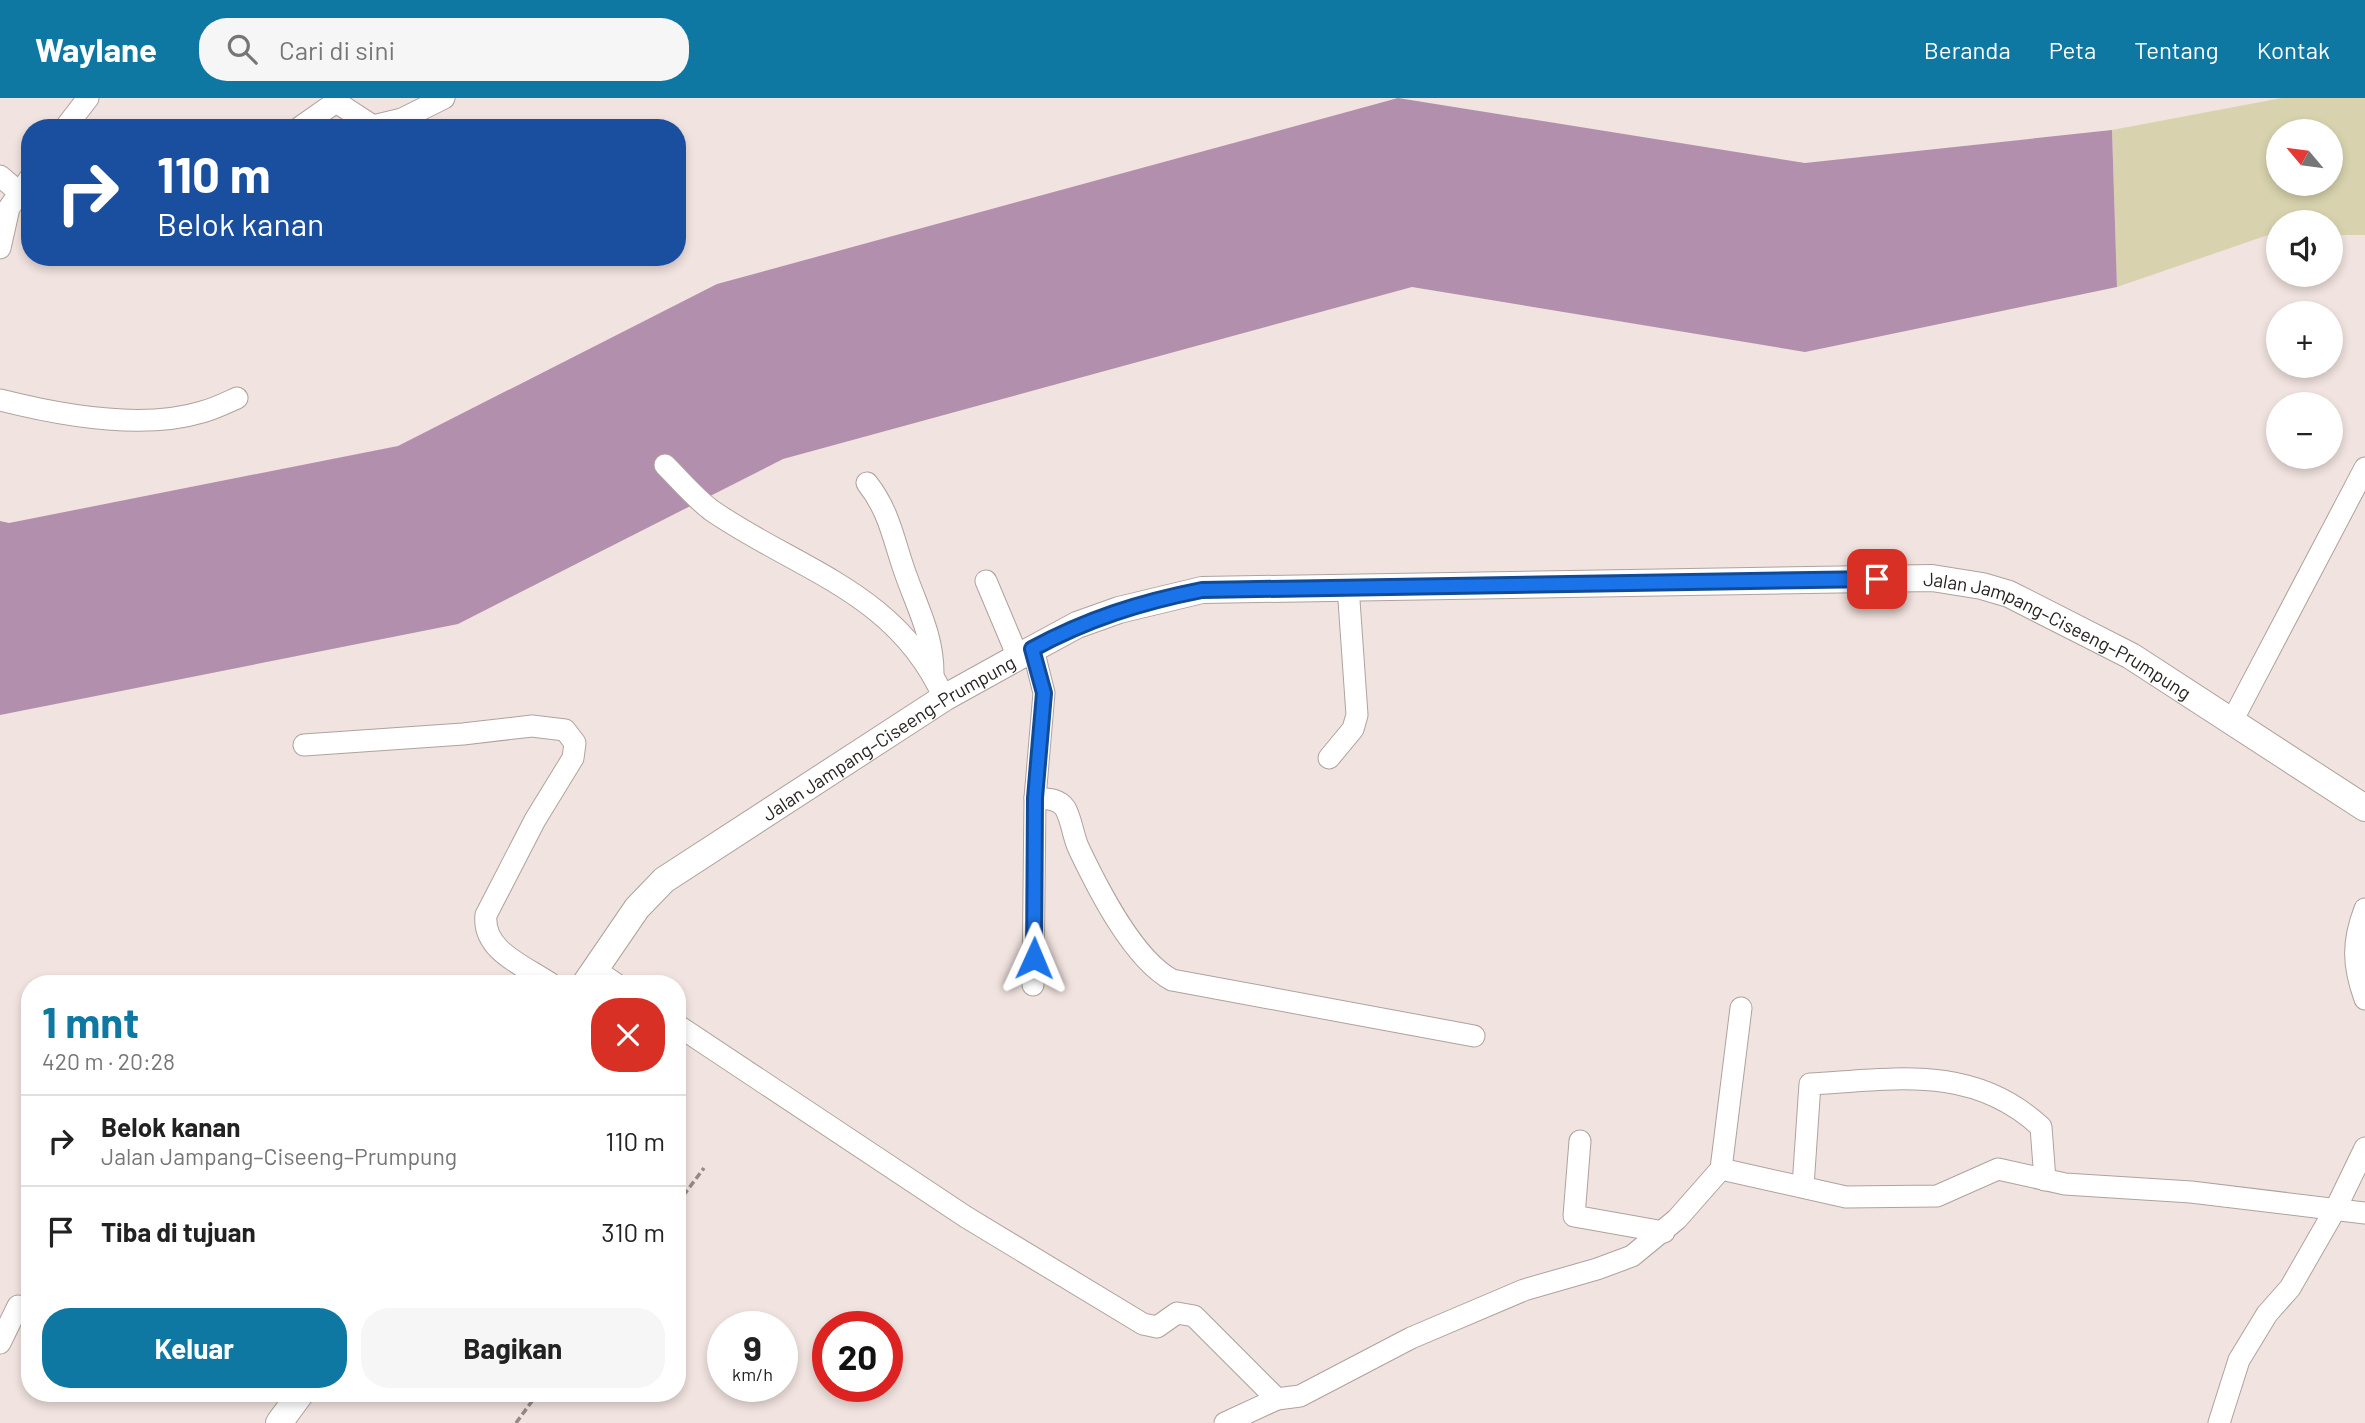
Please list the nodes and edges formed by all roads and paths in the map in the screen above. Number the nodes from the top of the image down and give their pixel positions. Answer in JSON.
{"nodes":[{"id":1,"x":88,"y":98,"type":"edge"},
{"id":2,"x":443,"y":98,"type":"edge"},
{"id":3,"x":72,"y":119,"type":"edge"},
{"id":4,"x":311,"y":119,"type":"edge"},
{"id":5,"x":362,"y":119,"type":"edge"},
{"id":6,"x":402,"y":119,"type":"edge"},
{"id":7,"x":0,"y":176,"type":"edge"},
{"id":8,"x":21,"y":184,"type":"edge"},
{"id":9,"x":21,"y":192,"type":"edge"},
{"id":10,"x":0,"y":248,"type":"edge"},
{"id":11,"x":237,"y":398,"type":"dead end"},
{"id":12,"x":0,"y":400,"type":"edge"},
{"id":13,"x":665,"y":465,"type":"dead end"},
{"id":14,"x":2365,"y":468,"type":"edge"},
{"id":15,"x":867,"y":483,"type":"dead end"},
{"id":16,"x":986,"y":581,"type":"dead end"},
{"id":17,"x":1348,"y":586,"type":"junction"},
{"id":18,"x":1025,"y":653,"type":"junction"},
{"id":19,"x":933,"y":673,"type":"junction"},
{"id":20,"x":944,"y":698,"type":"junction"},
{"id":21,"x":2232,"y":721,"type":"junction"},
{"id":22,"x":304,"y":745,"type":"dead end"},
{"id":23,"x":1329,"y":758,"type":"dead end"},
{"id":24,"x":1035,"y":798,"type":"junction"},
{"id":25,"x":2365,"y":808,"type":"edge"},
{"id":26,"x":2365,"y":909,"type":"edge"},
{"id":27,"x":537,"y":975,"type":"edge"},
{"id":28,"x":590,"y":975,"type":"edge"},
{"id":29,"x":1033,"y":985,"type":"dead end"},
{"id":30,"x":2365,"y":999,"type":"edge"},
{"id":31,"x":1741,"y":1008,"type":"dead end"},
{"id":32,"x":686,"y":1031,"type":"edge"},
{"id":33,"x":1474,"y":1036,"type":"dead end"},
{"id":34,"x":1580,"y":1141,"type":"dead end"},
{"id":35,"x":2365,"y":1148,"type":"edge"},
{"id":36,"x":704,"y":1168,"type":"dead end"},
{"id":37,"x":1721,"y":1169,"type":"junction"},
{"id":38,"x":2045,"y":1180,"type":"junction"},
{"id":39,"x":1803,"y":1186,"type":"junction"},
{"id":40,"x":686,"y":1192,"type":"edge"},
{"id":41,"x":2336,"y":1208,"type":"junction"},
{"id":42,"x":2365,"y":1213,"type":"edge"},
{"id":43,"x":1664,"y":1232,"type":"junction"},
{"id":44,"x":18,"y":1306,"type":"dead end"},
{"id":45,"x":0,"y":1343,"type":"edge"},
{"id":46,"x":1277,"y":1399,"type":"junction"},
{"id":47,"x":294,"y":1402,"type":"edge"},
{"id":48,"x":531,"y":1402,"type":"edge"},
{"id":49,"x":1229,"y":1422,"type":"edge"},
{"id":50,"x":279,"y":1423,"type":"edge"},
{"id":51,"x":516,"y":1423,"type":"edge"},
{"id":52,"x":2218,"y":1423,"type":"edge"}],
"edges":[{"from":1,"to":3,"type":"street"},
{"from":2,"to":6,"type":"street"},
{"from":4,"to":5,"type":"street"},
{"from":7,"to":8,"type":"street"},
{"from":9,"to":10,"type":"street"},
{"from":11,"to":12,"type":"street"},
{"from":13,"to":19,"type":"street"},
{"from":14,"to":21,"type":"street"},
{"from":15,"to":19,"type":"street"},
{"from":16,"to":18,"type":"street"},
{"from":17,"to":18,"type":"main road","name":"Jalan Jampang–Ciseeng–Prumpung"},
{"from":17,"to":21,"type":"main road","name":"Jalan Jampang–Ciseeng–Prumpung"},
{"from":17,"to":23,"type":"street"},
{"from":18,"to":20,"type":"main road","name":"Jalan Jampang–Ciseeng–Prumpung"},
{"from":18,"to":24,"type":"street"},
{"from":19,"to":20,"type":"street"},
{"from":20,"to":28,"type":"main road","name":"Jalan Jampang–Ciseeng–Prumpung"},
{"from":21,"to":25,"type":"main road","name":"Jalan Jampang–Ciseeng–Prumpung"},
{"from":22,"to":27,"type":"street"},
{"from":24,"to":29,"type":"street"},
{"from":24,"to":33,"type":"street"},
{"from":26,"to":30,"type":"street"},
{"from":31,"to":37,"type":"street"},
{"from":32,"to":46,"type":"street"},
{"from":34,"to":43,"type":"street"},
{"from":35,"to":41,"type":"street"},
{"from":36,"to":40,"type":"path"},
{"from":37,"to":39,"type":"street"},
{"from":37,"to":43,"type":"street"},
{"from":38,"to":39,"type":"street"},
{"from":38,"to":39,"type":"street"},
{"from":38,"to":41,"type":"street"},
{"from":41,"to":42,"type":"street"},
{"from":41,"to":52,"type":"street"},
{"from":43,"to":46,"type":"street"},
{"from":44,"to":45,"type":"street"},
{"from":46,"to":49,"type":"street"},
{"from":47,"to":50,"type":"main road"},
{"from":48,"to":51,"type":"path"}]}
